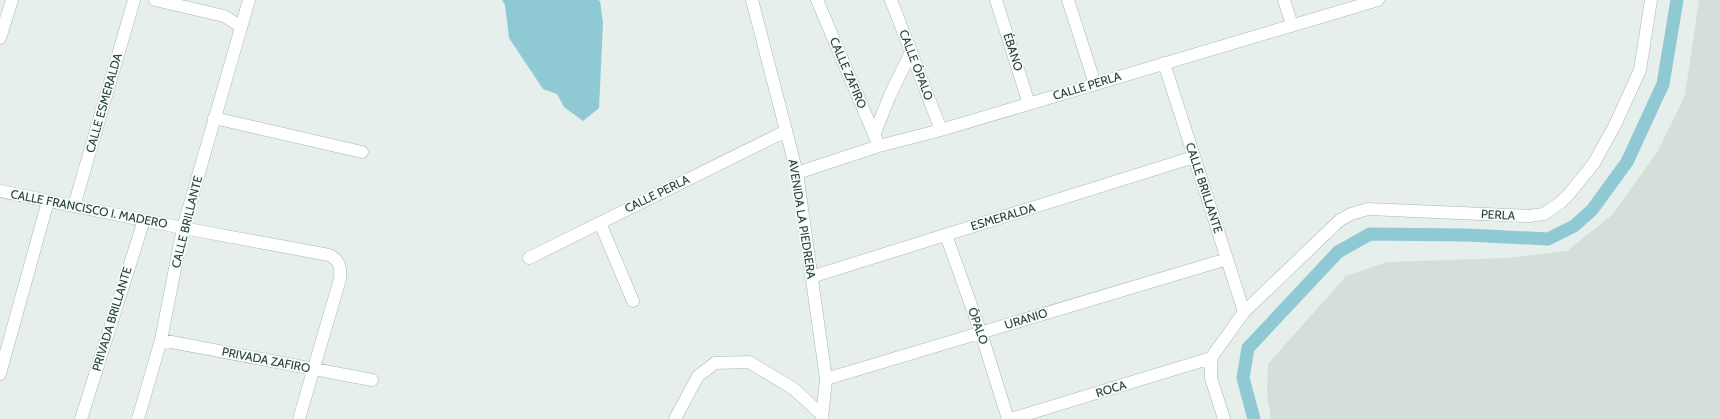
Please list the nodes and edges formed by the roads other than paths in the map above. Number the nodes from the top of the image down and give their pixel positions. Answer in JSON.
{"nodes":[{"id":1,"x":12,"y":0,"type":"edge"},
{"id":2,"x":134,"y":0,"type":"edge"},
{"id":3,"x":155,"y":0,"type":"edge"},
{"id":4,"x":249,"y":0,"type":"edge"},
{"id":5,"x":752,"y":0,"type":"edge"},
{"id":6,"x":817,"y":0,"type":"edge"},
{"id":7,"x":890,"y":0,"type":"edge"},
{"id":8,"x":996,"y":0,"type":"edge"},
{"id":9,"x":1068,"y":0,"type":"edge"},
{"id":10,"x":1284,"y":0,"type":"edge"},
{"id":11,"x":1378,"y":0,"type":"edge"},
{"id":12,"x":1651,"y":0,"type":"edge"},
{"id":13,"x":1292,"y":25,"type":"junction"},
{"id":14,"x":240,"y":26,"type":"junction"},
{"id":15,"x":0,"y":38,"type":"edge"},
{"id":16,"x":911,"y":52,"type":"junction"},
{"id":17,"x":1164,"y":63,"type":"junction"},
{"id":18,"x":1095,"y":84,"type":"junction"},
{"id":19,"x":1029,"y":104,"type":"junction"},
{"id":20,"x":214,"y":118,"type":"junction"},
{"id":21,"x":941,"y":130,"type":"junction"},
{"id":22,"x":786,"y":131,"type":"junction"},
{"id":23,"x":876,"y":140,"type":"junction"},
{"id":24,"x":362,"y":152,"type":"dead end"},
{"id":25,"x":1194,"y":157,"type":"junction"},
{"id":26,"x":797,"y":173,"type":"junction"},
{"id":27,"x":0,"y":191,"type":"edge"},
{"id":28,"x":48,"y":201,"type":"junction"},
{"id":29,"x":74,"y":206,"type":"junction"},
{"id":30,"x":144,"y":220,"type":"junction"},
{"id":31,"x":600,"y":223,"type":"junction"},
{"id":32,"x":183,"y":228,"type":"junction"},
{"id":33,"x":946,"y":235,"type":"junction"},
{"id":34,"x":529,"y":258,"type":"dead end"},
{"id":35,"x":1226,"y":259,"type":"junction"},
{"id":36,"x":811,"y":277,"type":"junction"},
{"id":37,"x":633,"y":301,"type":"dead end"},
{"id":38,"x":1244,"y":312,"type":"junction"},
{"id":39,"x":981,"y":333,"type":"junction"},
{"id":40,"x":161,"y":340,"type":"junction"},
{"id":41,"x":1212,"y":358,"type":"junction"},
{"id":42,"x":314,"y":369,"type":"junction"},
{"id":43,"x":0,"y":374,"type":"edge"},
{"id":44,"x":826,"y":379,"type":"junction"},
{"id":45,"x":372,"y":380,"type":"dead end"},
{"id":46,"x":822,"y":417,"type":"edge"},
{"id":47,"x":81,"y":419,"type":"edge"},
{"id":48,"x":138,"y":419,"type":"edge"},
{"id":49,"x":299,"y":419,"type":"edge"},
{"id":50,"x":675,"y":419,"type":"edge"},
{"id":51,"x":1009,"y":419,"type":"edge"},
{"id":52,"x":1224,"y":419,"type":"edge"}],
"edges":[{"from":1,"to":15,"type":"street"},
{"from":2,"to":29,"type":"street","name":"CALLE ESMERALDA"},
{"from":3,"to":14,"type":"street"},
{"from":4,"to":14,"type":"street","name":"CALLE BRILLANTE"},
{"from":5,"to":22,"type":"street","name":"AVENIDA LA PIEDRERA"},
{"from":6,"to":23,"type":"street","name":"CALLE ZAFIRO"},
{"from":7,"to":16,"type":"street","name":"CALLE ÓPALO"},
{"from":8,"to":19,"type":"street","name":"ÉBANO"},
{"from":9,"to":18,"type":"street"},
{"from":10,"to":13,"type":"street"},
{"from":11,"to":13,"type":"street","name":"CALLE PERLA"},
{"from":12,"to":38,"type":"street","name":"PERLA"},
{"from":13,"to":17,"type":"street","name":"CALLE PERLA"},
{"from":14,"to":20,"type":"street","name":"CALLE BRILLANTE"},
{"from":16,"to":21,"type":"street","name":"CALLE ÓPALO"},
{"from":16,"to":23,"type":"street"},
{"from":17,"to":18,"type":"street","name":"CALLE PERLA"},
{"from":17,"to":25,"type":"street","name":"CALLE BRILLANTE"},
{"from":18,"to":19,"type":"street","name":"CALLE PERLA"},
{"from":19,"to":21,"type":"street","name":"CALLE PERLA"},
{"from":20,"to":24,"type":"street"},
{"from":20,"to":32,"type":"street","name":"CALLE BRILLANTE"},
{"from":21,"to":23,"type":"street","name":"CALLE PERLA"},
{"from":22,"to":26,"type":"street","name":"AVENIDA LA PIEDRERA"},
{"from":22,"to":31,"type":"street","name":"CALLE PERLA"},
{"from":23,"to":26,"type":"street","name":"CALLE PERLA"},
{"from":25,"to":33,"type":"street","name":"ESMERALDA"},
{"from":25,"to":35,"type":"street","name":"CALLE BRILLANTE"},
{"from":26,"to":36,"type":"street","name":"AVENIDA LA PIEDRERA"},
{"from":27,"to":28,"type":"street","name":"CALLE FRANCISCO I. MADERO"},
{"from":28,"to":29,"type":"street","name":"CALLE FRANCISCO I. MADERO"},
{"from":28,"to":43,"type":"street"},
{"from":29,"to":30,"type":"street","name":"CALLE FRANCISCO I. MADERO"},
{"from":30,"to":32,"type":"street","name":"CALLE FRANCISCO I. MADERO"},
{"from":30,"to":47,"type":"street","name":"PRIVADA BRILLANTE"},
{"from":31,"to":34,"type":"street","name":"CALLE PERLA"},
{"from":31,"to":37,"type":"street"},
{"from":32,"to":40,"type":"street","name":"CALLE BRILLANTE"},
{"from":32,"to":42,"type":"street","name":"CALLE FRANCISCO I. MADERO"},
{"from":33,"to":36,"type":"street","name":"ESMERALDA"},
{"from":33,"to":39,"type":"street","name":"ÓPALO"},
{"from":35,"to":38,"type":"street","name":"CALLE BRILLANTE"},
{"from":35,"to":39,"type":"street","name":"URANIO"},
{"from":36,"to":44,"type":"street","name":"AVENIDA LA PIEDRERA"},
{"from":38,"to":41,"type":"street","name":"PERLA"},
{"from":39,"to":44,"type":"street","name":"URANIO"},
{"from":39,"to":51,"type":"street","name":"ÓPALO"},
{"from":40,"to":42,"type":"street","name":"PRIVADA ZAFIRO"},
{"from":40,"to":48,"type":"street","name":"CALLE BRILLANTE"},
{"from":41,"to":51,"type":"street","name":"ROCA"},
{"from":41,"to":52,"type":"street"},
{"from":42,"to":45,"type":"street","name":"PRIVADA ZAFIRO"},
{"from":42,"to":49,"type":"street"},
{"from":44,"to":46,"type":"street","name":"AVENIDA LA PIEDRERA"},
{"from":46,"to":50,"type":"street"}]}
